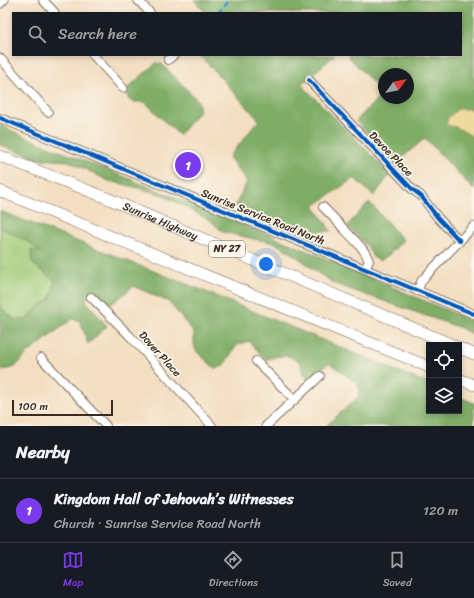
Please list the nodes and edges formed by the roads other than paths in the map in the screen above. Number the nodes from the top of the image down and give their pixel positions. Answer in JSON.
{"nodes":[{"id":1,"x":4,"y":0,"type":"edge"},
{"id":2,"x":43,"y":0,"type":"edge"},
{"id":3,"x":138,"y":0,"type":"edge"},
{"id":4,"x":0,"y":4,"type":"edge"},
{"id":5,"x":54,"y":12,"type":"edge"},
{"id":6,"x":149,"y":12,"type":"edge"},
{"id":7,"x":94,"y":56,"type":"edge"},
{"id":8,"x":0,"y":58,"type":"edge"},
{"id":9,"x":309,"y":80,"type":"dead end"},
{"id":10,"x":123,"y":88,"type":"dead end"},
{"id":11,"x":48,"y":112,"type":"dead end"},
{"id":12,"x":0,"y":118,"type":"edge"},
{"id":13,"x":0,"y":156,"type":"edge"},
{"id":14,"x":0,"y":191,"type":"edge"},
{"id":15,"x":323,"y":207,"type":"dead end"},
{"id":16,"x":474,"y":226,"type":"edge"},
{"id":17,"x":460,"y":241,"type":"junction"},
{"id":18,"x":365,"y":269,"type":"junction"},
{"id":19,"x":417,"y":291,"type":"junction"},
{"id":20,"x":91,"y":297,"type":"dead end"},
{"id":21,"x":474,"y":314,"type":"edge"},
{"id":22,"x":446,"y":342,"type":"edge"},
{"id":23,"x":462,"y":349,"type":"edge"},
{"id":24,"x":474,"y":354,"type":"edge"},
{"id":25,"x":41,"y":358,"type":"dead end"},
{"id":26,"x":256,"y":361,"type":"dead end"},
{"id":27,"x":426,"y":366,"type":"edge"},
{"id":28,"x":320,"y":376,"type":"dead end"},
{"id":29,"x":462,"y":380,"type":"edge"},
{"id":30,"x":474,"y":385,"type":"edge"},
{"id":31,"x":294,"y":399,"type":"junction"},
{"id":32,"x":106,"y":426,"type":"edge"},
{"id":33,"x":212,"y":426,"type":"edge"},
{"id":34,"x":266,"y":426,"type":"edge"}],
"edges":[{"from":1,"to":4,"type":"street"},
{"from":2,"to":5,"type":"street"},
{"from":3,"to":6,"type":"street"},
{"from":7,"to":10,"type":"street"},
{"from":8,"to":11,"type":"street"},
{"from":9,"to":17,"type":"street","name":"Devoe Place"},
{"from":12,"to":18,"type":"street","name":"Sunrise Service Road North"},
{"from":13,"to":22,"type":"highway","name":"Sunrise Highway","number":"NY 27"},
{"from":14,"to":27,"type":"highway"},
{"from":15,"to":18,"type":"street"},
{"from":16,"to":17,"type":"street"},
{"from":17,"to":19,"type":"street"},
{"from":18,"to":19,"type":"street","name":"Sunrise Service Road North"},
{"from":19,"to":21,"type":"street","name":"Sunrise Service Road North"},
{"from":20,"to":33,"type":"street","name":"Dover Place"},
{"from":23,"to":24,"type":"highway"},
{"from":25,"to":32,"type":"street"},
{"from":26,"to":31,"type":"street"},
{"from":28,"to":31,"type":"street"},
{"from":29,"to":30,"type":"highway"},
{"from":31,"to":34,"type":"street"}]}
